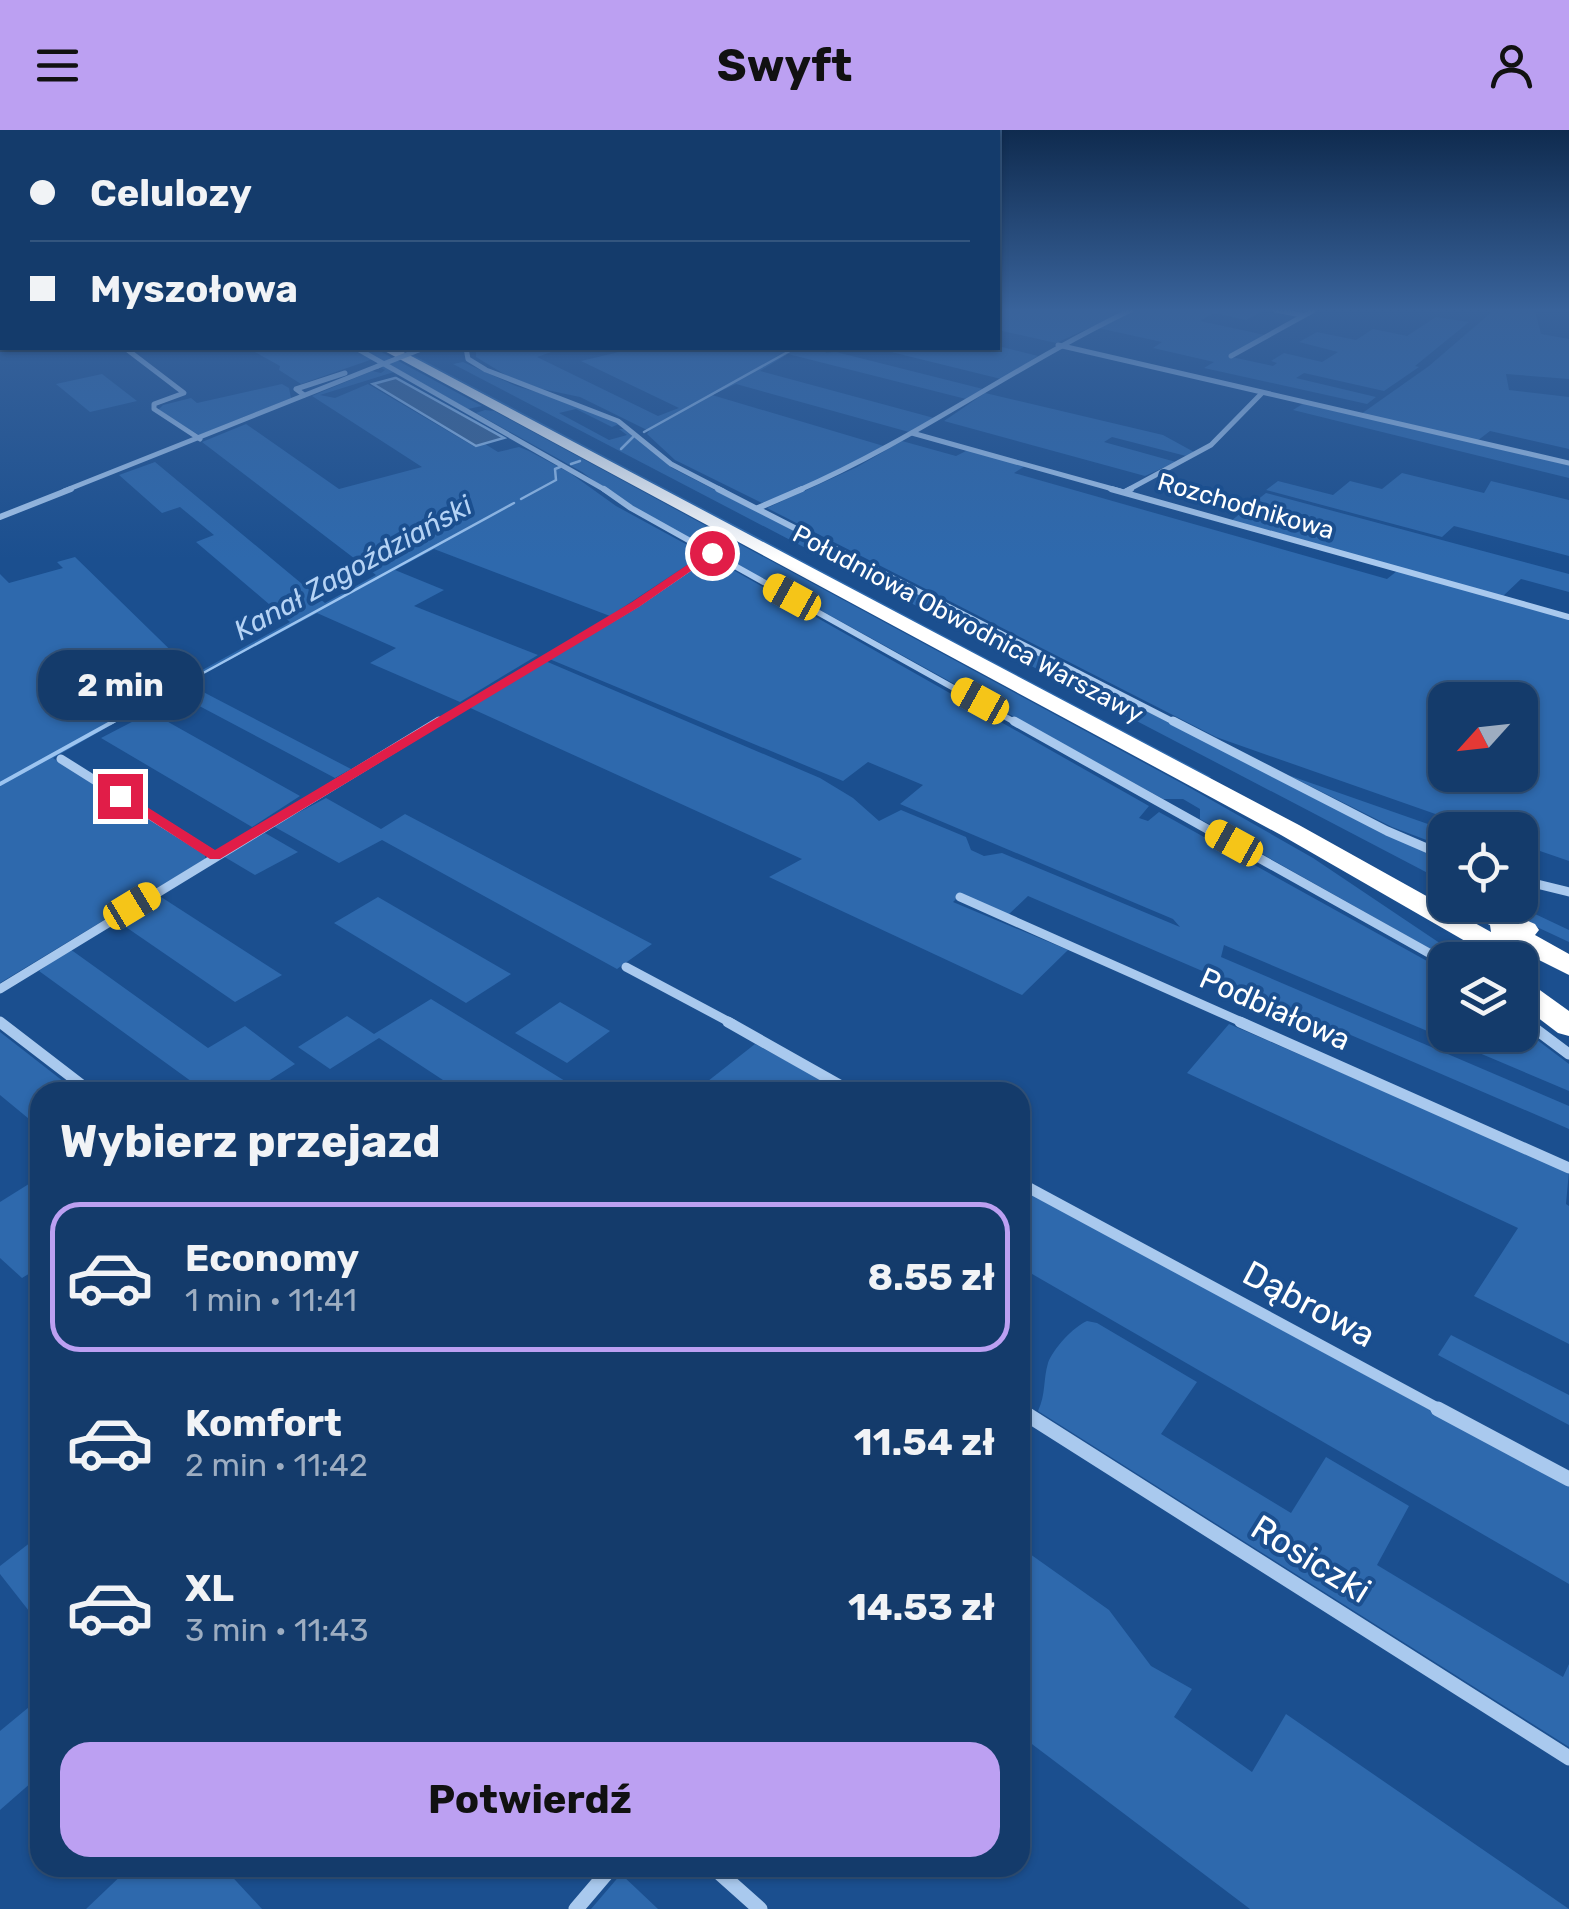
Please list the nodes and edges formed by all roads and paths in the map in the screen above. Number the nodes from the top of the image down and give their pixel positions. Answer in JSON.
{"nodes":[{"id":1,"x":184,"y":393,"type":"edge"},
{"id":2,"x":301,"y":393,"type":"edge"},
{"id":3,"x":440,"y":393,"type":"edge"},
{"id":4,"x":448,"y":393,"type":"edge"},
{"id":5,"x":492,"y":393,"type":"edge"},
{"id":6,"x":545,"y":393,"type":"edge"},
{"id":7,"x":979,"y":393,"type":"edge"},
{"id":8,"x":1262,"y":393,"type":"joint"},
{"id":9,"x":912,"y":433,"type":"junction"},
{"id":10,"x":200,"y":439,"type":"junction"},
{"id":11,"x":1569,"y":464,"type":"edge"},
{"id":12,"x":1124,"y":492,"type":"junction"},
{"id":13,"x":757,"y":508,"type":"junction"},
{"id":14,"x":0,"y":517,"type":"edge"},
{"id":15,"x":712,"y":553,"type":"junction"},
{"id":16,"x":1569,"y":618,"type":"edge"},
{"id":17,"x":61,"y":759,"type":"dead end"},
{"id":18,"x":1290,"y":830,"type":"junction"},
{"id":19,"x":1428,"y":849,"type":"edge"},
{"id":20,"x":215,"y":856,"type":"junction"},
{"id":21,"x":1538,"y":884,"type":"edge"},
{"id":22,"x":1428,"y":886,"type":"edge"},
{"id":23,"x":1569,"y":892,"type":"edge"},
{"id":24,"x":960,"y":896,"type":"dead end"},
{"id":25,"x":1495,"y":922,"type":"edge"},
{"id":26,"x":1505,"y":922,"type":"edge"},
{"id":27,"x":1452,"y":942,"type":"edge"},
{"id":28,"x":1488,"y":942,"type":"edge"},
{"id":29,"x":1569,"y":950,"type":"edge"},
{"id":30,"x":1428,"y":953,"type":"edge"},
{"id":31,"x":1569,"y":966,"type":"edge"},
{"id":32,"x":626,"y":967,"type":"dead end"},
{"id":33,"x":1538,"y":971,"type":"edge"},
{"id":34,"x":0,"y":989,"type":"edge"},
{"id":35,"x":1569,"y":990,"type":"edge"},
{"id":36,"x":1538,"y":1003,"type":"edge"},
{"id":37,"x":0,"y":1022,"type":"edge"},
{"id":38,"x":1569,"y":1026,"type":"edge"},
{"id":39,"x":1538,"y":1031,"type":"edge"},
{"id":40,"x":1569,"y":1054,"type":"edge"},
{"id":41,"x":78,"y":1082,"type":"edge"},
{"id":42,"x":837,"y":1082,"type":"edge"},
{"id":43,"x":1569,"y":1168,"type":"edge"},
{"id":44,"x":1030,"y":1188,"type":"edge"},
{"id":45,"x":1030,"y":1416,"type":"edge"},
{"id":46,"x":1569,"y":1478,"type":"edge"},
{"id":47,"x":1569,"y":1758,"type":"edge"},
{"id":48,"x":603,"y":1877,"type":"edge"},
{"id":49,"x":724,"y":1877,"type":"edge"},
{"id":50,"x":576,"y":1909,"type":"edge"},
{"id":51,"x":760,"y":1909,"type":"edge"}],
"edges":[{"from":1,"to":10,"type":"street"},
{"from":2,"to":10,"type":"street"},
{"from":3,"to":15,"type":"street"},
{"from":4,"to":18,"type":"highway","name":"Południowa Obwodnica Warszawy"},
{"from":5,"to":22,"type":"highway","name":"Południowa Obwodnica Warszawy"},
{"from":6,"to":13,"type":"street"},
{"from":7,"to":9,"type":"street"},
{"from":8,"to":11,"type":"street"},
{"from":8,"to":12,"type":"street"},
{"from":9,"to":12,"type":"street","name":"Rozchodnikowa"},
{"from":9,"to":13,"type":"street"},
{"from":10,"to":14,"type":"street"},
{"from":12,"to":16,"type":"street","name":"Rozchodnikowa"},
{"from":13,"to":19,"type":"street"},
{"from":15,"to":20,"type":"street"},
{"from":15,"to":30,"type":"street"},
{"from":17,"to":20,"type":"street"},
{"from":18,"to":27,"type":"highway"},
{"from":18,"to":28,"type":"highway","name":"Południowa Obwodnica Warszawy"},
{"from":20,"to":34,"type":"street"},
{"from":21,"to":23,"type":"street"},
{"from":24,"to":43,"type":"street","name":"Podbiałowa"},
{"from":25,"to":31,"type":"highway"},
{"from":26,"to":29,"type":"highway"},
{"from":32,"to":42,"type":"street"},
{"from":33,"to":35,"type":"highway","name":"Południowa Obwodnica Warszawy"},
{"from":36,"to":38,"type":"highway"},
{"from":37,"to":41,"type":"street"},
{"from":39,"to":40,"type":"street"},
{"from":44,"to":46,"type":"street","name":"Dąbrowa"},
{"from":45,"to":47,"type":"street","name":"Rosiczki"},
{"from":48,"to":50,"type":"street"},
{"from":49,"to":51,"type":"street"}]}
